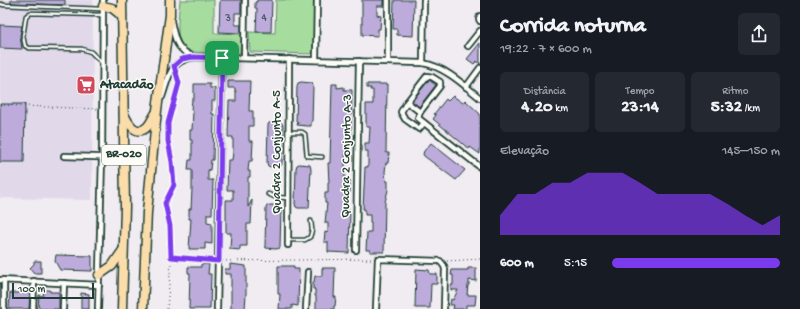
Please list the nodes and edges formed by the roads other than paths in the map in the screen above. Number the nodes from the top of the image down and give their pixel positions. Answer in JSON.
{"nodes":[{"id":1,"x":122,"y":0,"type":"edge"},
{"id":2,"x":170,"y":0,"type":"edge"},
{"id":3,"x":245,"y":0,"type":"edge"},
{"id":4,"x":317,"y":0,"type":"edge"},
{"id":5,"x":388,"y":0,"type":"edge"},
{"id":6,"x":424,"y":0,"type":"edge"},
{"id":7,"x":102,"y":3,"type":"edge"},
{"id":8,"x":0,"y":4,"type":"edge"},
{"id":9,"x":103,"y":15,"type":"junction"},
{"id":10,"x":170,"y":15,"type":"junction"},
{"id":11,"x":122,"y":16,"type":"junction"},
{"id":12,"x":480,"y":16,"type":"edge"},
{"id":13,"x":480,"y":21,"type":"edge"},
{"id":14,"x":480,"y":31,"type":"edge"},
{"id":15,"x":468,"y":46,"type":"dead end"},
{"id":16,"x":193,"y":57,"type":"junction"},
{"id":17,"x":222,"y":58,"type":"junction"},
{"id":18,"x":244,"y":58,"type":"junction"},
{"id":19,"x":289,"y":59,"type":"junction"},
{"id":20,"x":316,"y":60,"type":"junction"},
{"id":21,"x":359,"y":61,"type":"junction"},
{"id":22,"x":388,"y":62,"type":"junction"},
{"id":23,"x":423,"y":63,"type":"junction"},
{"id":24,"x":102,"y":64,"type":"junction"},
{"id":25,"x":480,"y":68,"type":"edge"},
{"id":26,"x":466,"y":87,"type":"junction"},
{"id":27,"x":480,"y":98,"type":"edge"},
{"id":28,"x":407,"y":102,"type":"junction"},
{"id":29,"x":157,"y":110,"type":"junction"},
{"id":30,"x":123,"y":112,"type":"junction"},
{"id":31,"x":420,"y":112,"type":"junction"},
{"id":32,"x":424,"y":123,"type":"junction"},
{"id":33,"x":288,"y":132,"type":"junction"},
{"id":34,"x":64,"y":156,"type":"dead end"},
{"id":35,"x":322,"y":156,"type":"dead end"},
{"id":36,"x":102,"y":158,"type":"junction"},
{"id":37,"x":124,"y":158,"type":"junction"},
{"id":38,"x":480,"y":167,"type":"edge"},
{"id":39,"x":268,"y":194,"type":"dead end"},
{"id":40,"x":288,"y":198,"type":"junction"},
{"id":41,"x":311,"y":221,"type":"dead end"},
{"id":42,"x":288,"y":242,"type":"joint"},
{"id":43,"x":124,"y":249,"type":"junction"},
{"id":44,"x":356,"y":250,"type":"dead end"},
{"id":45,"x":171,"y":257,"type":"road end"},
{"id":46,"x":219,"y":258,"type":"junction"},
{"id":47,"x":308,"y":272,"type":"dead end"},
{"id":48,"x":99,"y":275,"type":"junction"},
{"id":49,"x":2,"y":280,"type":"edge"},
{"id":50,"x":34,"y":282,"type":"junction"},
{"id":51,"x":64,"y":283,"type":"junction"},
{"id":52,"x":99,"y":285,"type":"junction"},
{"id":53,"x":4,"y":309,"type":"edge"},
{"id":54,"x":33,"y":309,"type":"edge"},
{"id":55,"x":63,"y":309,"type":"edge"},
{"id":56,"x":98,"y":309,"type":"edge"},
{"id":57,"x":122,"y":309,"type":"edge"},
{"id":58,"x":143,"y":309,"type":"edge"},
{"id":59,"x":217,"y":309,"type":"edge"},
{"id":60,"x":306,"y":309,"type":"edge"},
{"id":61,"x":376,"y":309,"type":"edge"},
{"id":62,"x":444,"y":309,"type":"edge"}],
"edges":[{"from":1,"to":11,"type":"highway","number":"BR-020"},
{"from":2,"to":10,"type":"highway","number":"BR-020"},
{"from":3,"to":18,"type":"street"},
{"from":4,"to":20,"type":"street"},
{"from":5,"to":22,"type":"street"},
{"from":6,"to":23,"type":"street"},
{"from":7,"to":8,"type":"lane"},
{"from":7,"to":9,"type":"street"},
{"from":7,"to":11,"type":"highway"},
{"from":9,"to":24,"type":"street"},
{"from":9,"to":24,"type":"lane"},
{"from":10,"to":16,"type":"street"},
{"from":10,"to":29,"type":"highway","number":"BR-020"},
{"from":11,"to":30,"type":"highway","number":"BR-020"},
{"from":12,"to":13,"type":"street"},
{"from":14,"to":15,"type":"street"},
{"from":16,"to":17,"type":"street"},
{"from":16,"to":29,"type":"street"},
{"from":17,"to":18,"type":"street"},
{"from":17,"to":46,"type":"street"},
{"from":18,"to":19,"type":"street"},
{"from":19,"to":20,"type":"street"},
{"from":19,"to":33,"type":"street","name":"Quadra 2 Conjunto A-5"},
{"from":20,"to":21,"type":"street"},
{"from":21,"to":22,"type":"street"},
{"from":21,"to":44,"type":"street","name":"Quadra 2 Conjunto A-3"},
{"from":22,"to":23,"type":"street"},
{"from":23,"to":26,"type":"street"},
{"from":24,"to":36,"type":"street"},
{"from":25,"to":26,"type":"street"},
{"from":26,"to":27,"type":"street"},
{"from":28,"to":31,"type":"street"},
{"from":28,"to":31,"type":"street"},
{"from":28,"to":32,"type":"street"},
{"from":29,"to":30,"type":"highway"},
{"from":29,"to":58,"type":"highway","number":"BR-020"},
{"from":30,"to":37,"type":"highway","number":"BR-020"},
{"from":31,"to":32,"type":"street"},
{"from":32,"to":38,"type":"street"},
{"from":33,"to":35,"type":"lane"},
{"from":33,"to":40,"type":"street","name":"Quadra 2 Conjunto A-5"},
{"from":34,"to":36,"type":"street"},
{"from":36,"to":37,"type":"street"},
{"from":36,"to":48,"type":"street"},
{"from":37,"to":43,"type":"highway","number":"BR-020"},
{"from":39,"to":40,"type":"lane"},
{"from":40,"to":42,"type":"street","name":"Quadra 2 Conjunto A-5"},
{"from":41,"to":42,"type":"lane"},
{"from":43,"to":48,"type":"highway"},
{"from":43,"to":57,"type":"highway","number":"BR-020"},
{"from":45,"to":46,"type":"lane"},
{"from":46,"to":59,"type":"street"},
{"from":47,"to":60,"type":"street"},
{"from":48,"to":52,"type":"street"},
{"from":49,"to":50,"type":"street"},
{"from":49,"to":53,"type":"street"},
{"from":50,"to":51,"type":"street"},
{"from":50,"to":54,"type":"street"},
{"from":51,"to":52,"type":"street"},
{"from":51,"to":55,"type":"street"},
{"from":52,"to":56,"type":"street"},
{"from":61,"to":62,"type":"street"}]}
